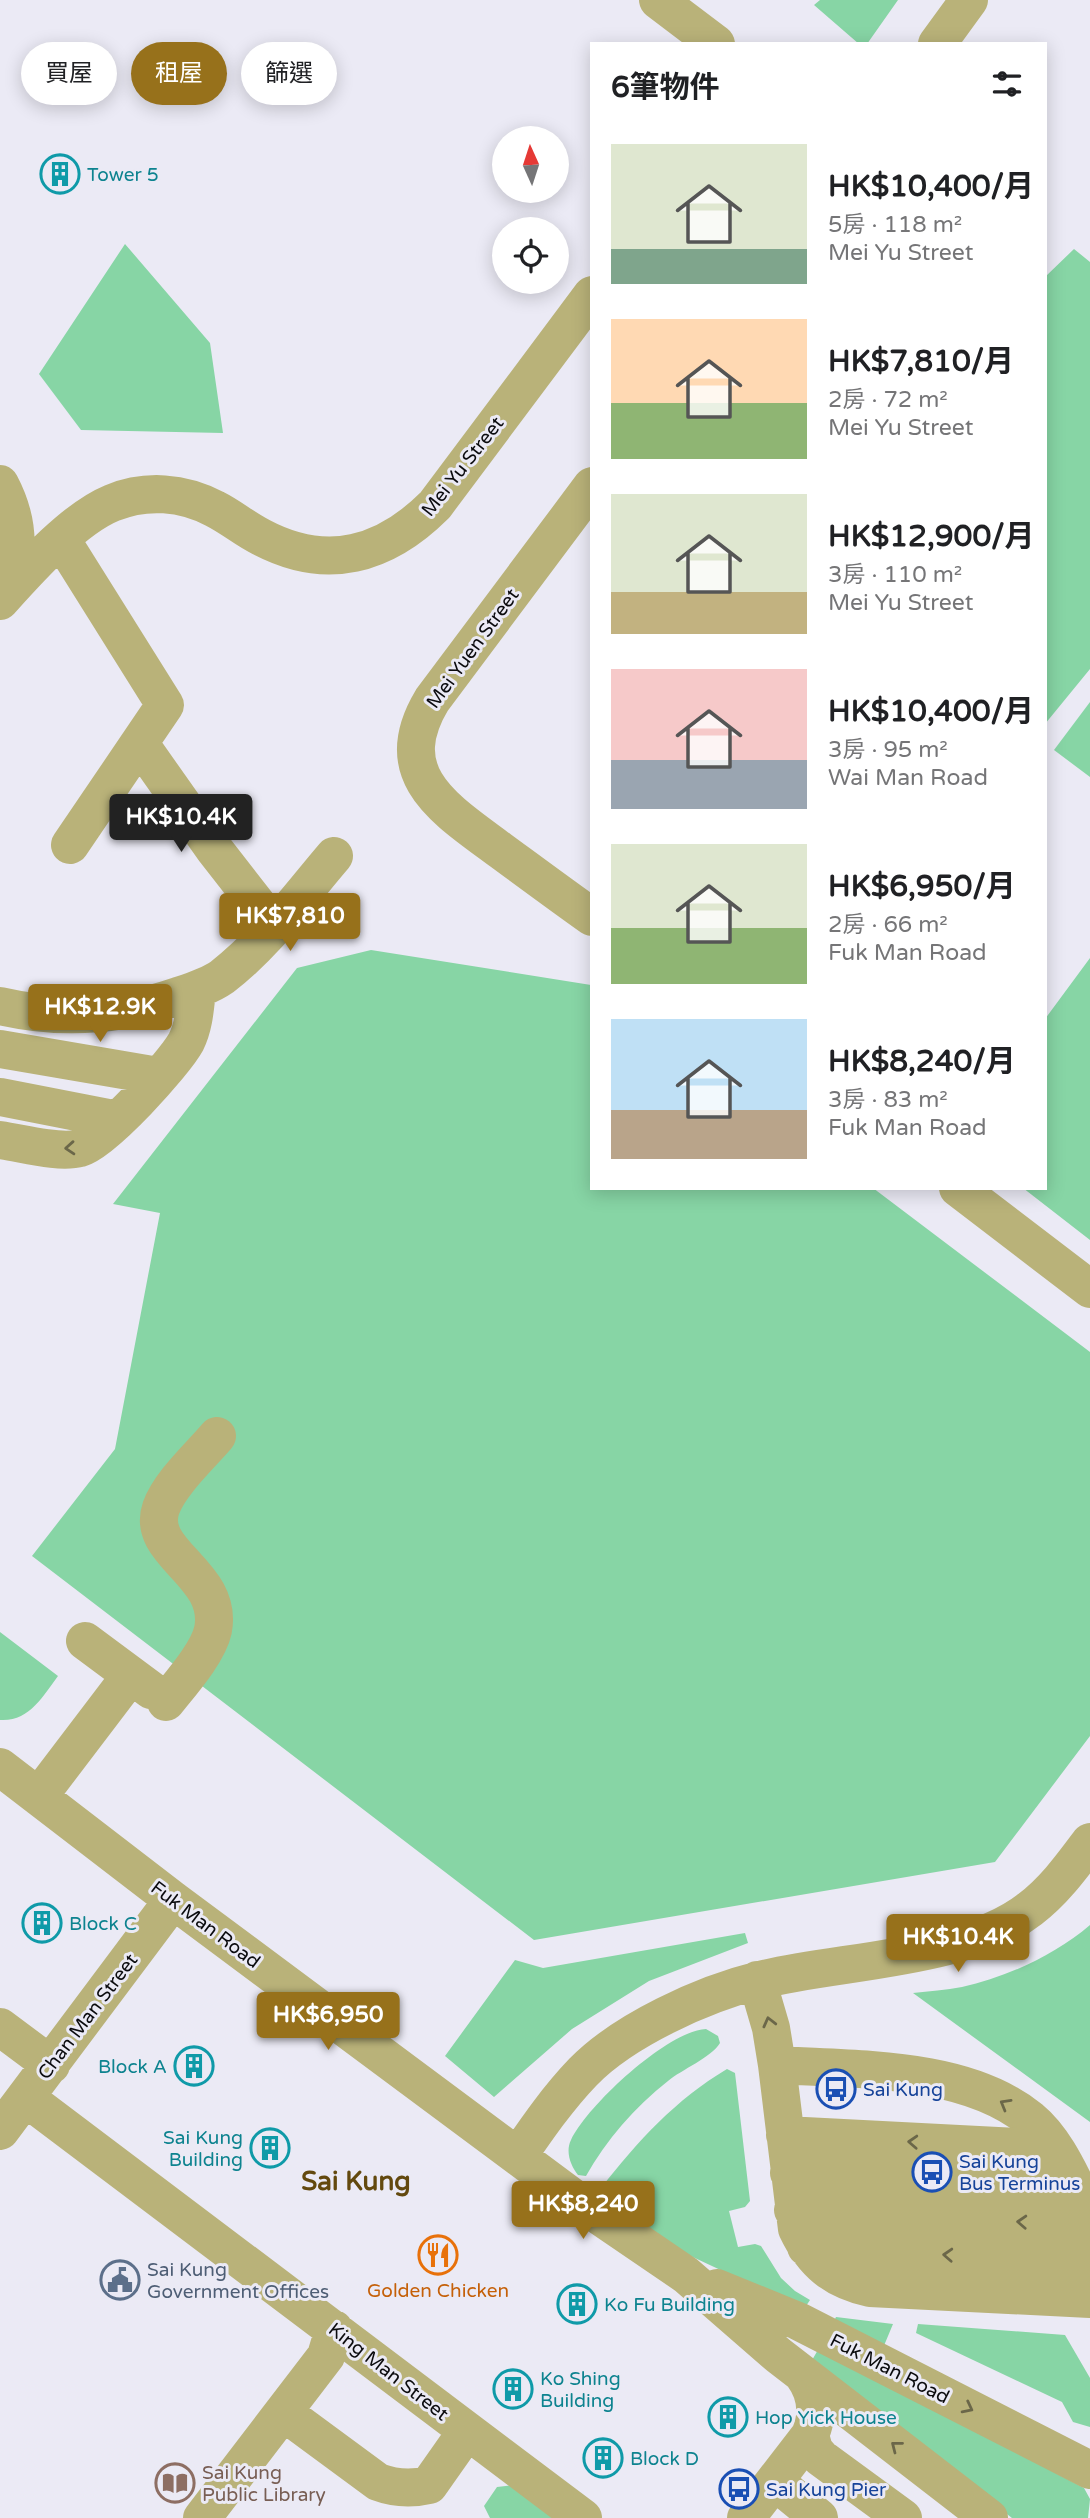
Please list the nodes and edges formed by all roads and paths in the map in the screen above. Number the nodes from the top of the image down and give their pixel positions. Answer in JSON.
{"nodes":[{"id":1,"x":658,"y":0,"type":"edge"},
{"id":2,"x":970,"y":0,"type":"edge"},
{"id":3,"x":713,"y":42,"type":"edge"},
{"id":4,"x":938,"y":42,"type":"edge"},
{"id":5,"x":590,"y":298,"type":"edge"},
{"id":6,"x":0,"y":484,"type":"edge"},
{"id":7,"x":590,"y":489,"type":"edge"},
{"id":8,"x":61,"y":539,"type":"junction"},
{"id":9,"x":0,"y":601,"type":"edge"},
{"id":10,"x":140,"y":744,"type":"junction"},
{"id":11,"x":70,"y":845,"type":"dead end"},
{"id":12,"x":334,"y":856,"type":"dead end"},
{"id":13,"x":590,"y":916,"type":"edge"},
{"id":14,"x":274,"y":926,"type":"junction"},
{"id":15,"x":197,"y":990,"type":"junction"},
{"id":16,"x":0,"y":1006,"type":"edge"},
{"id":17,"x":0,"y":1049,"type":"edge"},
{"id":18,"x":158,"y":1076,"type":"junction"},
{"id":19,"x":0,"y":1097,"type":"edge"},
{"id":20,"x":118,"y":1120,"type":"junction"},
{"id":21,"x":0,"y":1140,"type":"edge"},
{"id":22,"x":961,"y":1190,"type":"edge"},
{"id":23,"x":1090,"y":1289,"type":"edge"},
{"id":24,"x":217,"y":1436,"type":"dead end"},
{"id":25,"x":85,"y":1641,"type":"dead end"},
{"id":26,"x":131,"y":1675,"type":"junction"},
{"id":27,"x":0,"y":1767,"type":"edge"},
{"id":28,"x":38,"y":1796,"type":"junction"},
{"id":29,"x":1090,"y":1842,"type":"edge"},
{"id":30,"x":173,"y":1900,"type":"junction"},
{"id":31,"x":757,"y":1980,"type":"junction"},
{"id":32,"x":0,"y":2027,"type":"edge"},
{"id":33,"x":51,"y":2065,"type":"junction"},
{"id":34,"x":777,"y":2065,"type":"junction"},
{"id":35,"x":26,"y":2098,"type":"junction"},
{"id":36,"x":0,"y":2131,"type":"edge"},
{"id":37,"x":785,"y":2135,"type":"junction"},
{"id":38,"x":1055,"y":2149,"type":"junction"},
{"id":39,"x":518,"y":2156,"type":"junction"},
{"id":40,"x":789,"y":2173,"type":"junction"},
{"id":41,"x":1083,"y":2200,"type":"edge"},
{"id":42,"x":793,"y":2210,"type":"junction"},
{"id":43,"x":1090,"y":2225,"type":"edge"},
{"id":44,"x":806,"y":2247,"type":"junction"},
{"id":45,"x":1090,"y":2262,"type":"edge"},
{"id":46,"x":685,"y":2275,"type":"junction"},
{"id":47,"x":1090,"y":2299,"type":"edge"},
{"id":48,"x":334,"y":2329,"type":"junction"},
{"id":49,"x":803,"y":2375,"type":"junction"},
{"id":50,"x":283,"y":2412,"type":"junction"},
{"id":51,"x":467,"y":2431,"type":"junction"},
{"id":52,"x":1088,"y":2467,"type":"edge"},
{"id":53,"x":772,"y":2491,"type":"edge"},
{"id":54,"x":202,"y":2518,"type":"edge"},
{"id":55,"x":583,"y":2518,"type":"edge"},
{"id":56,"x":819,"y":2518,"type":"edge"},
{"id":57,"x":859,"y":2518,"type":"edge"},
{"id":58,"x":903,"y":2518,"type":"edge"},
{"id":59,"x":989,"y":2518,"type":"edge"}],
"edges":[{"from":1,"to":3,"type":"street"},
{"from":2,"to":4,"type":"street"},
{"from":5,"to":8,"type":"street","name":"Mei Yu Street"},
{"from":6,"to":9,"type":"street"},
{"from":7,"to":13,"type":"street","name":"Mei Yuen Street"},
{"from":8,"to":9,"type":"street","name":"Mei Yu Street"},
{"from":8,"to":10,"type":"street"},
{"from":10,"to":11,"type":"street"},
{"from":10,"to":14,"type":"street"},
{"from":12,"to":14,"type":"street"},
{"from":14,"to":15,"type":"street"},
{"from":15,"to":16,"type":"street"},
{"from":15,"to":18,"type":"street"},
{"from":17,"to":18,"type":"street"},
{"from":18,"to":20,"type":"street"},
{"from":19,"to":20,"type":"street"},
{"from":20,"to":21,"type":"street","one_way":true},
{"from":22,"to":23,"type":"street"},
{"from":24,"to":26,"type":"street"},
{"from":25,"to":26,"type":"street"},
{"from":26,"to":28,"type":"street"},
{"from":27,"to":28,"type":"street","name":"Fuk Man Road"},
{"from":28,"to":30,"type":"street","name":"Fuk Man Road"},
{"from":29,"to":31,"type":"street"},
{"from":30,"to":33,"type":"street","name":"Chan Man Street"},
{"from":30,"to":39,"type":"street","name":"Fuk Man Road"},
{"from":34,"to":31,"type":"street","one_way":true},
{"from":31,"to":39,"type":"street"},
{"from":32,"to":33,"type":"street"},
{"from":33,"to":35,"type":"street","name":"Chan Man Street"},
{"from":34,"to":37,"type":"street"},
{"from":38,"to":34,"type":"street","one_way":true},
{"from":35,"to":36,"type":"street","name":"Chan Man Street"},
{"from":35,"to":48,"type":"street","name":"King Man Street"},
{"from":38,"to":37,"type":"street","one_way":true},
{"from":37,"to":40,"type":"street"},
{"from":38,"to":41,"type":"street"},
{"from":39,"to":46,"type":"street","name":"Fuk Man Road"},
{"from":40,"to":41,"type":"street"},
{"from":40,"to":42,"type":"street"},
{"from":43,"to":42,"type":"street","one_way":true},
{"from":42,"to":44,"type":"street"},
{"from":45,"to":44,"type":"street","one_way":true},
{"from":44,"to":47,"type":"street"},
{"from":46,"to":49,"type":"street","name":"Fuk Man Road"},
{"from":46,"to":52,"type":"street","name":"Fuk Man Road","one_way":true},
{"from":48,"to":50,"type":"street"},
{"from":48,"to":51,"type":"street","name":"King Man Street"},
{"from":49,"to":53,"type":"street"},
{"from":59,"to":49,"type":"street","name":"Fuk Man Road","one_way":true},
{"from":50,"to":51,"type":"street"},
{"from":50,"to":54,"type":"street"},
{"from":51,"to":55,"type":"street","name":"King Man Street"},
{"from":53,"to":56,"type":"street"},
{"from":53,"to":57,"type":"street"},
{"from":53,"to":58,"type":"street"}]}
